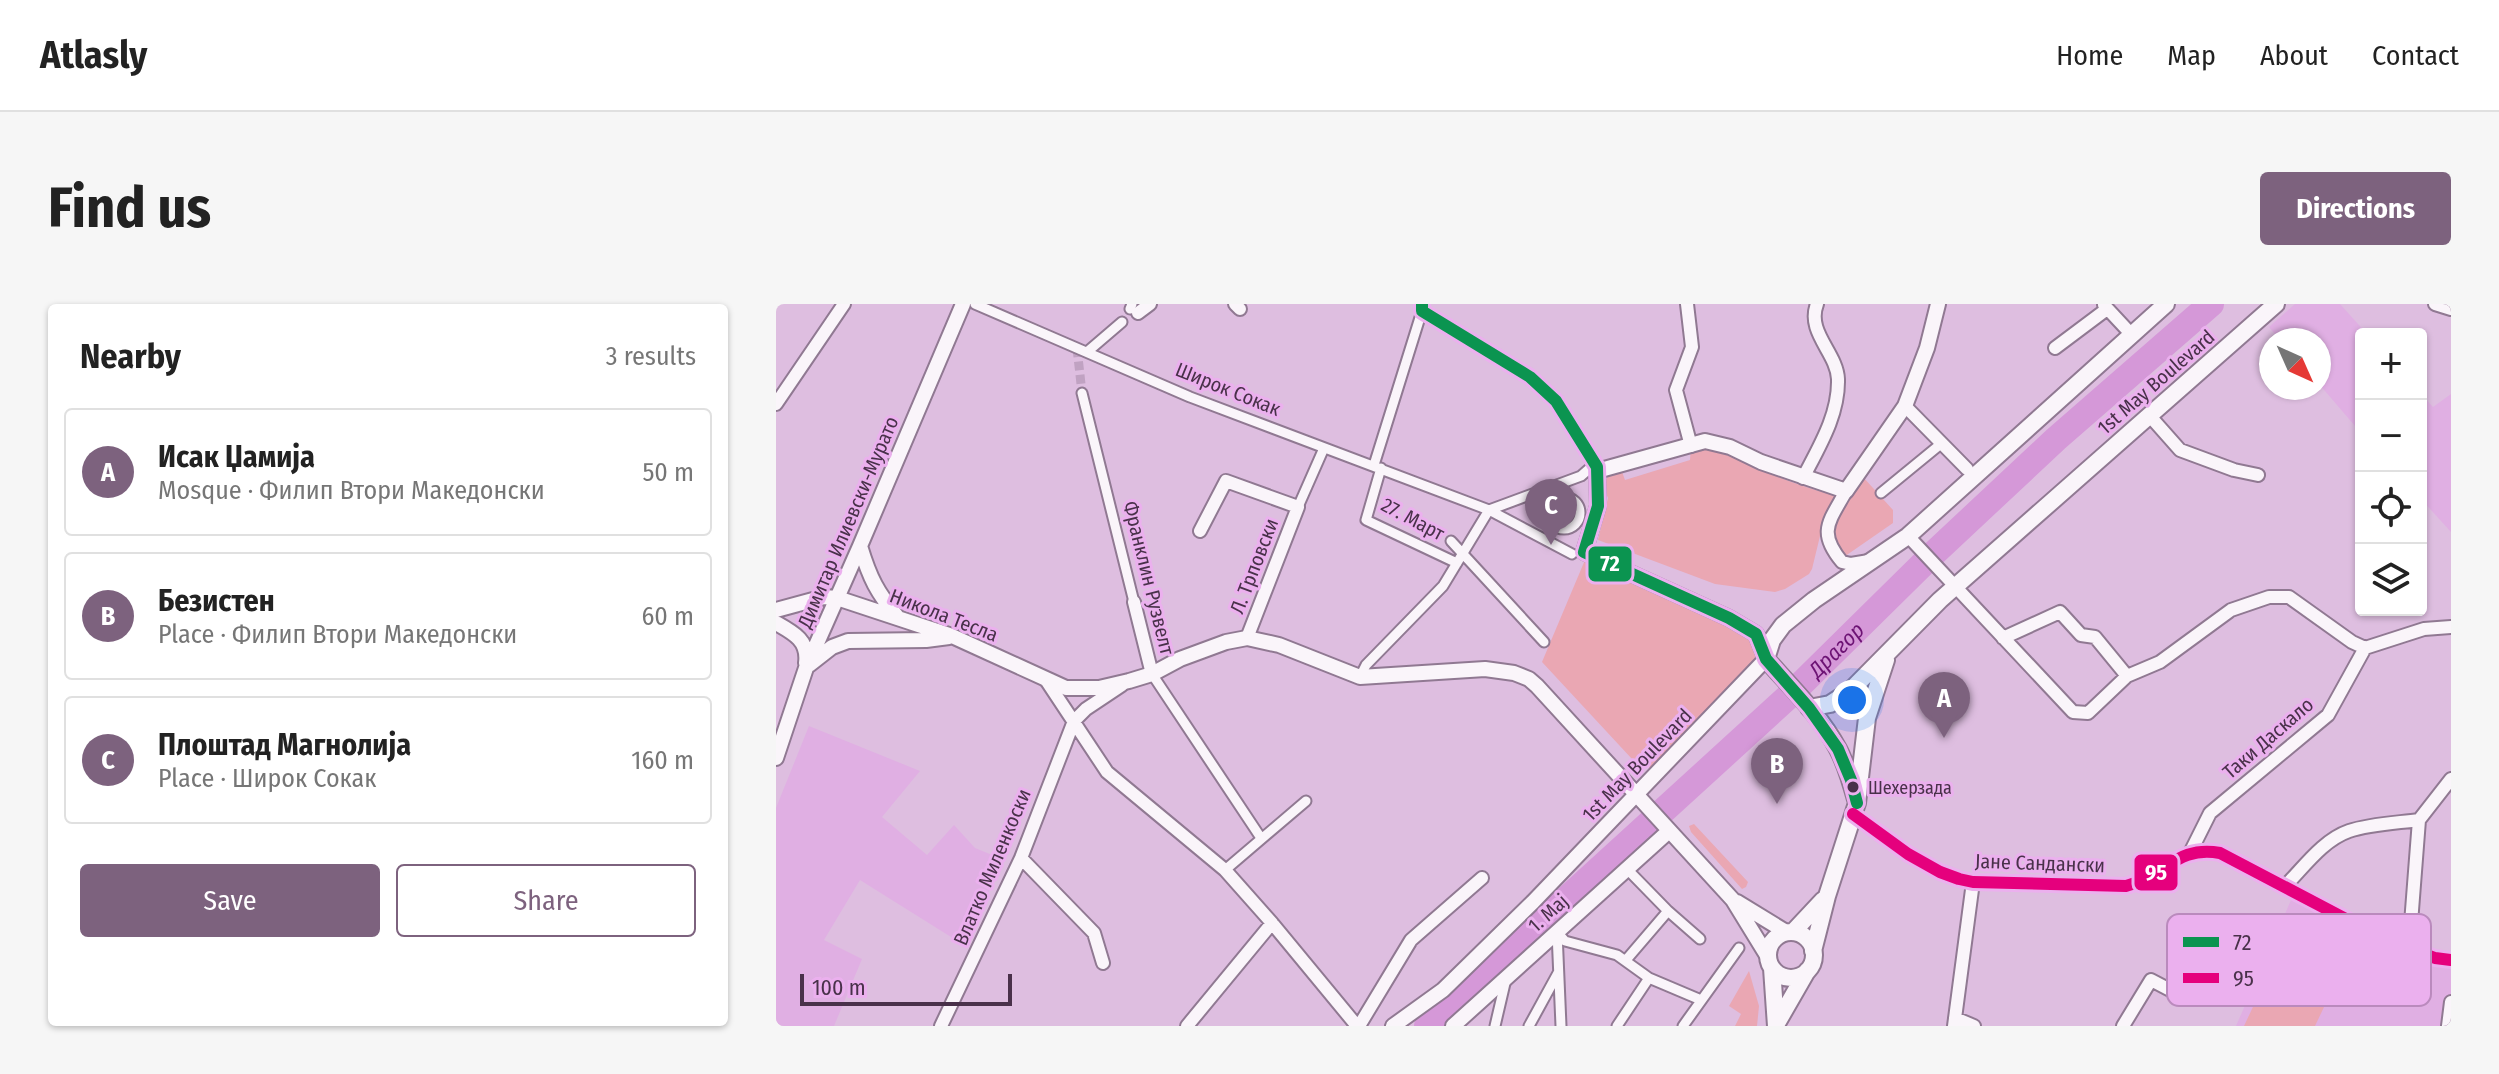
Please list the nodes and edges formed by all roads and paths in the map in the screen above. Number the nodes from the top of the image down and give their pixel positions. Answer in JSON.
{"nodes":[{"id":1,"x":844,"y":304,"type":"edge"},
{"id":2,"x":963,"y":304,"type":"edge"},
{"id":3,"x":975,"y":304,"type":"edge"},
{"id":4,"x":1150,"y":304,"type":"edge"},
{"id":5,"x":1687,"y":304,"type":"edge"},
{"id":6,"x":1817,"y":304,"type":"edge"},
{"id":7,"x":1938,"y":304,"type":"edge"},
{"id":8,"x":2166,"y":304,"type":"edge"},
{"id":9,"x":2276,"y":304,"type":"edge"},
{"id":10,"x":2435,"y":304,"type":"edge"},
{"id":11,"x":2106,"y":306,"type":"edge"},
{"id":12,"x":1422,"y":307,"type":"edge"},
{"id":13,"x":1133,"y":309,"type":"edge"},
{"id":14,"x":2451,"y":309,"type":"edge"},
{"id":15,"x":1122,"y":322,"type":"dead end"},
{"id":16,"x":2132,"y":335,"type":"junction"},
{"id":17,"x":2055,"y":348,"type":"dead end"},
{"id":18,"x":1087,"y":352,"type":"junction"},
{"id":19,"x":1082,"y":393,"type":"tunnel mouth"},
{"id":20,"x":776,"y":404,"type":"edge"},
{"id":21,"x":1905,"y":406,"type":"junction"},
{"id":22,"x":2149,"y":415,"type":"junction"},
{"id":23,"x":1942,"y":443,"type":"junction"},
{"id":24,"x":1691,"y":446,"type":"junction"},
{"id":25,"x":1324,"y":448,"type":"junction"},
{"id":26,"x":1378,"y":466,"type":"junction"},
{"id":27,"x":1594,"y":469,"type":"junction"},
{"id":28,"x":1967,"y":469,"type":"dead end"},
{"id":29,"x":2258,"y":475,"type":"dead end"},
{"id":30,"x":1803,"y":478,"type":"junction"},
{"id":31,"x":1556,"y":486,"type":"junction"},
{"id":32,"x":1846,"y":491,"type":"junction"},
{"id":33,"x":1881,"y":493,"type":"dead end"},
{"id":34,"x":1560,"y":498,"type":"junction"},
{"id":35,"x":1298,"y":507,"type":"junction"},
{"id":36,"x":1591,"y":507,"type":"dead end"},
{"id":37,"x":1579,"y":509,"type":"junction"},
{"id":38,"x":1489,"y":510,"type":"junction"},
{"id":39,"x":1558,"y":528,"type":"junction"},
{"id":40,"x":1200,"y":531,"type":"dead end"},
{"id":41,"x":1908,"y":536,"type":"junction"},
{"id":42,"x":1451,"y":541,"type":"dead end"},
{"id":43,"x":1551,"y":543,"type":"junction"},
{"id":44,"x":860,"y":546,"type":"junction"},
{"id":45,"x":1578,"y":553,"type":"junction"},
{"id":46,"x":1460,"y":559,"type":"junction"},
{"id":47,"x":1873,"y":560,"type":"junction"},
{"id":48,"x":1956,"y":587,"type":"junction"},
{"id":49,"x":837,"y":598,"type":"junction"},
{"id":50,"x":1134,"y":602,"type":"joint"},
{"id":51,"x":776,"y":610,"type":"edge"},
{"id":52,"x":898,"y":618,"type":"junction"},
{"id":53,"x":776,"y":623,"type":"edge"},
{"id":54,"x":2451,"y":627,"type":"edge"},
{"id":55,"x":952,"y":636,"type":"junction"},
{"id":56,"x":1247,"y":638,"type":"junction"},
{"id":57,"x":2003,"y":638,"type":"junction"},
{"id":58,"x":1544,"y":642,"type":"dead end"},
{"id":59,"x":2365,"y":648,"type":"junction"},
{"id":60,"x":1887,"y":655,"type":"junction"},
{"id":61,"x":1766,"y":659,"type":"junction"},
{"id":62,"x":806,"y":668,"type":"junction"},
{"id":63,"x":1152,"y":674,"type":"junction"},
{"id":64,"x":2127,"y":676,"type":"junction"},
{"id":65,"x":1360,"y":677,"type":"junction"},
{"id":66,"x":1046,"y":680,"type":"junction"},
{"id":67,"x":1129,"y":681,"type":"junction"},
{"id":68,"x":1806,"y":705,"type":"junction"},
{"id":69,"x":1074,"y":721,"type":"junction"},
{"id":70,"x":776,"y":758,"type":"edge"},
{"id":71,"x":2451,"y":779,"type":"edge"},
{"id":72,"x":1641,"y":800,"type":"junction"},
{"id":73,"x":1306,"y":801,"type":"dead end"},
{"id":74,"x":1855,"y":809,"type":"junction"},
{"id":75,"x":2419,"y":820,"type":"junction"},
{"id":76,"x":1668,"y":829,"type":"junction"},
{"id":77,"x":1261,"y":838,"type":"junction"},
{"id":78,"x":2191,"y":851,"type":"junction"},
{"id":79,"x":1021,"y":858,"type":"junction"},
{"id":80,"x":1627,"y":869,"type":"junction"},
{"id":81,"x":1225,"y":870,"type":"junction"},
{"id":82,"x":1482,"y":878,"type":"dead end"},
{"id":83,"x":1973,"y":882,"type":"junction"},
{"id":84,"x":2286,"y":885,"type":"junction"},
{"id":85,"x":1827,"y":896,"type":"junction"},
{"id":86,"x":1733,"y":900,"type":"junction"},
{"id":87,"x":1668,"y":911,"type":"junction"},
{"id":88,"x":2339,"y":914,"type":"edge"},
{"id":89,"x":2412,"y":914,"type":"edge"},
{"id":90,"x":1272,"y":923,"type":"junction"},
{"id":91,"x":1557,"y":932,"type":"junction"},
{"id":92,"x":1790,"y":932,"type":"junction"},
{"id":93,"x":1700,"y":939,"type":"dead end"},
{"id":94,"x":1739,"y":948,"type":"dead end"},
{"id":95,"x":1813,"y":951,"type":"junction"},
{"id":96,"x":2431,"y":955,"type":"edge"},
{"id":97,"x":1626,"y":960,"type":"junction"},
{"id":98,"x":2451,"y":960,"type":"edge"},
{"id":99,"x":1103,"y":963,"type":"dead end"},
{"id":100,"x":1770,"y":963,"type":"junction"},
{"id":101,"x":1560,"y":969,"type":"junction"},
{"id":102,"x":1807,"y":971,"type":"junction"},
{"id":103,"x":1506,"y":977,"type":"junction"},
{"id":104,"x":1649,"y":978,"type":"junction"},
{"id":105,"x":2167,"y":988,"type":"edge"},
{"id":106,"x":1701,"y":1000,"type":"junction"},
{"id":107,"x":2451,"y":1002,"type":"edge"},
{"id":108,"x":1955,"y":1022,"type":"edge"},
{"id":109,"x":941,"y":1026,"type":"edge"},
{"id":110,"x":1187,"y":1026,"type":"edge"},
{"id":111,"x":1358,"y":1026,"type":"edge"},
{"id":112,"x":1393,"y":1026,"type":"edge"},
{"id":113,"x":1453,"y":1026,"type":"edge"},
{"id":114,"x":1495,"y":1026,"type":"edge"},
{"id":115,"x":1529,"y":1026,"type":"edge"},
{"id":116,"x":1561,"y":1026,"type":"edge"},
{"id":117,"x":1617,"y":1026,"type":"edge"},
{"id":118,"x":1683,"y":1026,"type":"edge"},
{"id":119,"x":1776,"y":1026,"type":"edge"},
{"id":120,"x":1974,"y":1026,"type":"edge"},
{"id":121,"x":2123,"y":1026,"type":"edge"},
{"id":122,"x":2448,"y":1026,"type":"edge"}],
"edges":[{"from":1,"to":20,"type":"street"},
{"from":2,"to":44,"type":"street","name":"Димитар Илиевски-Мурато"},
{"from":3,"to":18,"type":"street","name":"Широк Сокак"},
{"from":4,"to":13,"type":"street"},
{"from":5,"to":24,"type":"street"},
{"from":6,"to":30,"type":"street"},
{"from":7,"to":21,"type":"street"},
{"from":8,"to":16,"type":"main road","name":"1st May Boulevard"},
{"from":9,"to":22,"type":"main road","name":"1st May Boulevard"},
{"from":10,"to":14,"type":"street"},
{"from":11,"to":16,"type":"street"},
{"from":11,"to":17,"type":"street"},
{"from":12,"to":26,"type":"street"},
{"from":12,"to":27,"type":"street"},
{"from":15,"to":18,"type":"street"},
{"from":16,"to":41,"type":"main road","name":"1st May Boulevard"},
{"from":18,"to":25,"type":"street","name":"Широк Сокак"},
{"from":19,"to":50,"type":"street","name":"Франклин Рузвелт"},
{"from":21,"to":23,"type":"street"},
{"from":21,"to":32,"type":"street"},
{"from":22,"to":29,"type":"street"},
{"from":22,"to":48,"type":"main road","name":"1st May Boulevard"},
{"from":23,"to":28,"type":"street"},
{"from":23,"to":33,"type":"street"},
{"from":24,"to":27,"type":"street"},
{"from":24,"to":30,"type":"street"},
{"from":25,"to":26,"type":"street","name":"Широк Сокак"},
{"from":25,"to":35,"type":"street","name":"Л. Трповски"},
{"from":26,"to":38,"type":"street","name":"Широк Сокак"},
{"from":26,"to":46,"type":"street","name":"27. Март"},
{"from":27,"to":31,"type":"street"},
{"from":27,"to":45,"type":"street"},
{"from":30,"to":32,"type":"street"},
{"from":31,"to":34,"type":"street"},
{"from":31,"to":38,"type":"street"},
{"from":32,"to":47,"type":"street"},
{"from":34,"to":37,"type":"street"},
{"from":34,"to":39,"type":"street"},
{"from":35,"to":40,"type":"street","name":"Л. Трповски"},
{"from":35,"to":56,"type":"street","name":"Л. Трповски"},
{"from":36,"to":37,"type":"street"},
{"from":37,"to":39,"type":"street"},
{"from":38,"to":43,"type":"street","name":"Широк Сокак"},
{"from":38,"to":46,"type":"street"},
{"from":39,"to":43,"type":"street"},
{"from":41,"to":47,"type":"main road","name":"1st May Boulevard"},
{"from":41,"to":48,"type":"street"},
{"from":42,"to":46,"type":"street"},
{"from":43,"to":45,"type":"street","name":"Широк Сокак"},
{"from":44,"to":49,"type":"street","name":"Димитар Илиевски-Мурато"},
{"from":44,"to":52,"type":"street"},
{"from":45,"to":61,"type":"street"},
{"from":46,"to":58,"type":"street"},
{"from":46,"to":65,"type":"street"},
{"from":47,"to":61,"type":"main road","name":"1st May Boulevard"},
{"from":48,"to":57,"type":"street"},
{"from":48,"to":60,"type":"main road","name":"1st May Boulevard"},
{"from":49,"to":51,"type":"street","name":"Никола Тесла"},
{"from":49,"to":52,"type":"street","name":"Никола Тесла"},
{"from":49,"to":62,"type":"street","name":"Димитар Илиевски-Мурато"},
{"from":50,"to":63,"type":"street","name":"Франклин Рузвелт"},
{"from":52,"to":55,"type":"street","name":"Никола Тесла"},
{"from":53,"to":62,"type":"street"},
{"from":54,"to":59,"type":"street"},
{"from":55,"to":62,"type":"street"},
{"from":55,"to":66,"type":"street","name":"Никола Тесла"},
{"from":56,"to":63,"type":"street","name":"Никола Тесла"},
{"from":56,"to":65,"type":"street"},
{"from":57,"to":64,"type":"street"},
{"from":57,"to":64,"type":"street"},
{"from":59,"to":64,"type":"street"},
{"from":59,"to":78,"type":"street","name":"Таки Даскало"},
{"from":60,"to":68,"type":"main road","name":"1st May Boulevard"},
{"from":60,"to":74,"type":"main road"},
{"from":61,"to":68,"type":"main road"},
{"from":61,"to":72,"type":"street","name":"1st May Boulevard"},
{"from":62,"to":70,"type":"street","name":"Димитар Илиевски-Мурато"},
{"from":63,"to":67,"type":"street","name":"Никола Тесла"},
{"from":63,"to":77,"type":"street","name":"Франклин Рузвелт"},
{"from":65,"to":72,"type":"street"},
{"from":66,"to":67,"type":"street","name":"Никола Тесла"},
{"from":66,"to":69,"type":"street"},
{"from":67,"to":69,"type":"street"},
{"from":68,"to":74,"type":"main road"},
{"from":69,"to":79,"type":"street","name":"Влатко Миленкоски"},
{"from":69,"to":81,"type":"street"},
{"from":71,"to":75,"type":"street"},
{"from":72,"to":76,"type":"street"},
{"from":72,"to":112,"type":"street","name":"1st May Boulevard"},
{"from":73,"to":77,"type":"street"},
{"from":74,"to":83,"type":"street","name":"Јане Сандански"},
{"from":74,"to":85,"type":"main road"},
{"from":75,"to":84,"type":"street"},
{"from":75,"to":89,"type":"street"},
{"from":76,"to":80,"type":"street","name":"1. Мај"},
{"from":76,"to":86,"type":"street"},
{"from":77,"to":81,"type":"street"},
{"from":78,"to":83,"type":"street","name":"Јане Сандански"},
{"from":78,"to":84,"type":"street"},
{"from":79,"to":99,"type":"street"},
{"from":79,"to":109,"type":"street","name":"Влатко Миленкоски"},
{"from":80,"to":87,"type":"street"},
{"from":80,"to":91,"type":"street","name":"1. Мај"},
{"from":81,"to":90,"type":"street"},
{"from":82,"to":111,"type":"street"},
{"from":83,"to":108,"type":"street"},
{"from":84,"to":88,"type":"street"},
{"from":85,"to":92,"type":"main road"},
{"from":85,"to":95,"type":"main road"},
{"from":86,"to":92,"type":"street"},
{"from":86,"to":100,"type":"street"},
{"from":87,"to":93,"type":"street"},
{"from":87,"to":97,"type":"street"},
{"from":90,"to":110,"type":"street"},
{"from":90,"to":111,"type":"street"},
{"from":91,"to":97,"type":"street"},
{"from":91,"to":101,"type":"street"},
{"from":91,"to":103,"type":"street","name":"1. Мај"},
{"from":92,"to":95,"type":"main road"},
{"from":92,"to":100,"type":"main road"},
{"from":94,"to":106,"type":"street"},
{"from":95,"to":102,"type":"main road"},
{"from":96,"to":98,"type":"street"},
{"from":97,"to":104,"type":"street"},
{"from":100,"to":102,"type":"main road"},
{"from":100,"to":119,"type":"main road"},
{"from":101,"to":115,"type":"street"},
{"from":101,"to":116,"type":"street"},
{"from":102,"to":119,"type":"main road"},
{"from":103,"to":113,"type":"street","name":"1. Мај"},
{"from":103,"to":114,"type":"street"},
{"from":104,"to":106,"type":"street"},
{"from":104,"to":117,"type":"street"},
{"from":105,"to":121,"type":"street"},
{"from":106,"to":118,"type":"street"},
{"from":107,"to":122,"type":"street"},
{"from":108,"to":120,"type":"street"}]}
